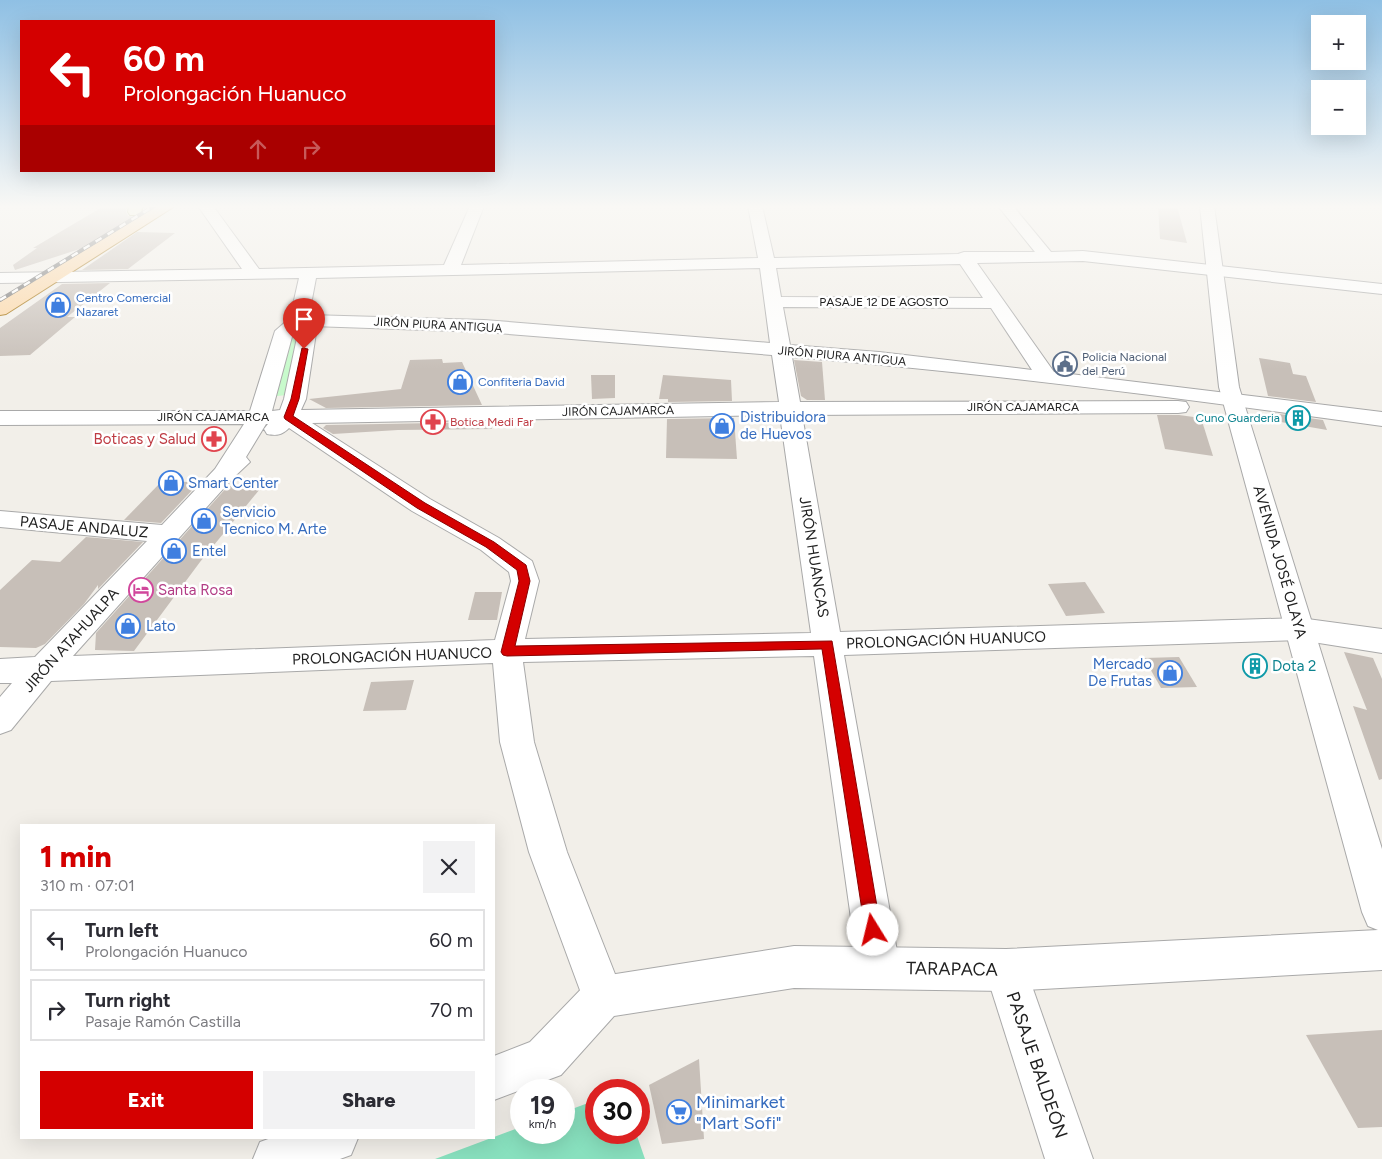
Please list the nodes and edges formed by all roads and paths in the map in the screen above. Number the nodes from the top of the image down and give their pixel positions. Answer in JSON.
{"nodes":[{"id":1,"x":53,"y":260,"type":"edge"},
{"id":2,"x":80,"y":260,"type":"edge"},
{"id":3,"x":244,"y":260,"type":"edge"},
{"id":4,"x":455,"y":260,"type":"edge"},
{"id":5,"x":861,"y":260,"type":"edge"},
{"id":6,"x":965,"y":260,"type":"edge"},
{"id":7,"x":1125,"y":260,"type":"edge"},
{"id":8,"x":1213,"y":260,"type":"edge"},
{"id":9,"x":767,"y":262,"type":"junction"},
{"id":10,"x":452,"y":268,"type":"junction"},
{"id":11,"x":309,"y":272,"type":"junction"},
{"id":12,"x":1214,"y":272,"type":"junction"},
{"id":13,"x":254,"y":274,"type":"junction"},
{"id":14,"x":53,"y":277,"type":"junction"},
{"id":15,"x":0,"y":278,"type":"edge"},
{"id":16,"x":24,"y":278,"type":"junction"},
{"id":17,"x":1382,"y":288,"type":"edge"},
{"id":18,"x":0,"y":292,"type":"edge"},
{"id":19,"x":773,"y":302,"type":"junction"},
{"id":20,"x":995,"y":302,"type":"junction"},
{"id":21,"x":0,"y":310,"type":"edge"},
{"id":22,"x":300,"y":320,"type":"junction"},
{"id":23,"x":781,"y":351,"type":"junction"},
{"id":24,"x":1047,"y":377,"type":"junction"},
{"id":25,"x":1234,"y":403,"type":"junction"},
{"id":26,"x":790,"y":408,"type":"junction"},
{"id":27,"x":259,"y":417,"type":"junction"},
{"id":28,"x":288,"y":417,"type":"junction"},
{"id":29,"x":0,"y":418,"type":"edge"},
{"id":30,"x":1382,"y":419,"type":"edge"},
{"id":31,"x":224,"y":474,"type":"junction"},
{"id":32,"x":0,"y":519,"type":"edge"},
{"id":33,"x":168,"y":534,"type":"junction"},
{"id":34,"x":1300,"y":629,"type":"junction"},
{"id":35,"x":1382,"y":641,"type":"edge"},
{"id":36,"x":828,"y":644,"type":"junction"},
{"id":37,"x":507,"y":652,"type":"junction"},
{"id":38,"x":43,"y":669,"type":"junction"},
{"id":39,"x":0,"y":671,"type":"edge"},
{"id":40,"x":0,"y":720,"type":"edge"},
{"id":41,"x":1382,"y":912,"type":"edge"},
{"id":42,"x":1382,"y":950,"type":"edge"},
{"id":43,"x":879,"y":968,"type":"junction"},
{"id":44,"x":1006,"y":970,"type":"junction"},
{"id":45,"x":602,"y":997,"type":"junction"},
{"id":46,"x":495,"y":1078,"type":"edge"},
{"id":47,"x":331,"y":1139,"type":"edge"},
{"id":48,"x":277,"y":1159,"type":"edge"},
{"id":49,"x":1069,"y":1159,"type":"edge"}],
"edges":[{"from":1,"to":16,"type":"main road"},
{"from":2,"to":14,"type":"main road"},
{"from":3,"to":13,"type":"street"},
{"from":4,"to":10,"type":"street"},
{"from":5,"to":9,"type":"street"},
{"from":6,"to":20,"type":"street"},
{"from":7,"to":12,"type":"street"},
{"from":8,"to":12,"type":"street","name":"AVENIDA JOSÉ OLAYA"},
{"from":9,"to":10,"type":"street"},
{"from":9,"to":19,"type":"street","name":"JIRÓN HUANCAS"},
{"from":10,"to":11,"type":"street"},
{"from":11,"to":13,"type":"street"},
{"from":11,"to":22,"type":"street","name":"JIRÓN ATAHUALPA"},
{"from":12,"to":17,"type":"street"},
{"from":12,"to":25,"type":"street","name":"AVENIDA JOSÉ OLAYA"},
{"from":13,"to":14,"type":"street"},
{"from":14,"to":16,"type":"street"},
{"from":14,"to":21,"type":"main road"},
{"from":15,"to":16,"type":"street"},
{"from":16,"to":18,"type":"main road"},
{"from":19,"to":20,"type":"street","name":"PASAJE 12 DE AGOSTO"},
{"from":19,"to":23,"type":"street","name":"JIRÓN HUANCAS"},
{"from":20,"to":24,"type":"street"},
{"from":22,"to":23,"type":"street","name":"JIRÓN PIURA ANTIGUA"},
{"from":22,"to":27,"type":"street","name":"JIRÓN ATAHUALPA"},
{"from":22,"to":28,"type":"street","name":"JIRÓN ATAHUALPA"},
{"from":23,"to":24,"type":"street","name":"JIRÓN PIURA ANTIGUA"},
{"from":23,"to":26,"type":"street","name":"JIRÓN HUANCAS"},
{"from":24,"to":25,"type":"street","name":"JIRÓN PIURA ANTIGUA"},
{"from":25,"to":26,"type":"street","name":"JIRÓN CAJAMARCA"},
{"from":25,"to":30,"type":"street","name":"JIRÓN PIURA ANTIGUA"},
{"from":25,"to":34,"type":"street","name":"AVENIDA JOSÉ OLAYA"},
{"from":26,"to":28,"type":"street","name":"JIRÓN CAJAMARCA"},
{"from":26,"to":36,"type":"street","name":"JIRÓN HUANCAS"},
{"from":27,"to":28,"type":"street","name":"JIRÓN CAJAMARCA"},
{"from":27,"to":29,"type":"street","name":"JIRÓN CAJAMARCA"},
{"from":27,"to":31,"type":"street","name":"JIRÓN ATAHUALPA"},
{"from":28,"to":31,"type":"street","name":"JIRÓN ATAHUALPA"},
{"from":28,"to":37,"type":"street"},
{"from":31,"to":33,"type":"street","name":"JIRÓN ATAHUALPA"},
{"from":32,"to":33,"type":"street","name":"PASAJE ANDALUZ"},
{"from":33,"to":38,"type":"street","name":"JIRÓN ATAHUALPA"},
{"from":34,"to":35,"type":"street","name":"PROLONGACIÓN HUANUCO"},
{"from":34,"to":36,"type":"street","name":"PROLONGACIÓN HUANUCO"},
{"from":34,"to":41,"type":"street","name":"AVENIDA JOSÉ OLAYA"},
{"from":36,"to":37,"type":"street","name":"PROLONGACIÓN HUANUCO"},
{"from":36,"to":43,"type":"street","name":"JIRÓN HUANCAS"},
{"from":37,"to":38,"type":"street","name":"PROLONGACIÓN HUANUCO"},
{"from":37,"to":45,"type":"street"},
{"from":38,"to":39,"type":"street","name":"PROLONGACIÓN HUANUCO"},
{"from":38,"to":40,"type":"street","name":"JIRÓN ATAHUALPA"},
{"from":42,"to":44,"type":"street","name":"TARAPACA"},
{"from":43,"to":44,"type":"street","name":"TARAPACA"},
{"from":43,"to":45,"type":"street","name":"TARAPACA"},
{"from":44,"to":49,"type":"street","name":"PASAJE BALDEÓN"},
{"from":45,"to":46,"type":"street"},
{"from":47,"to":48,"type":"street"}]}
